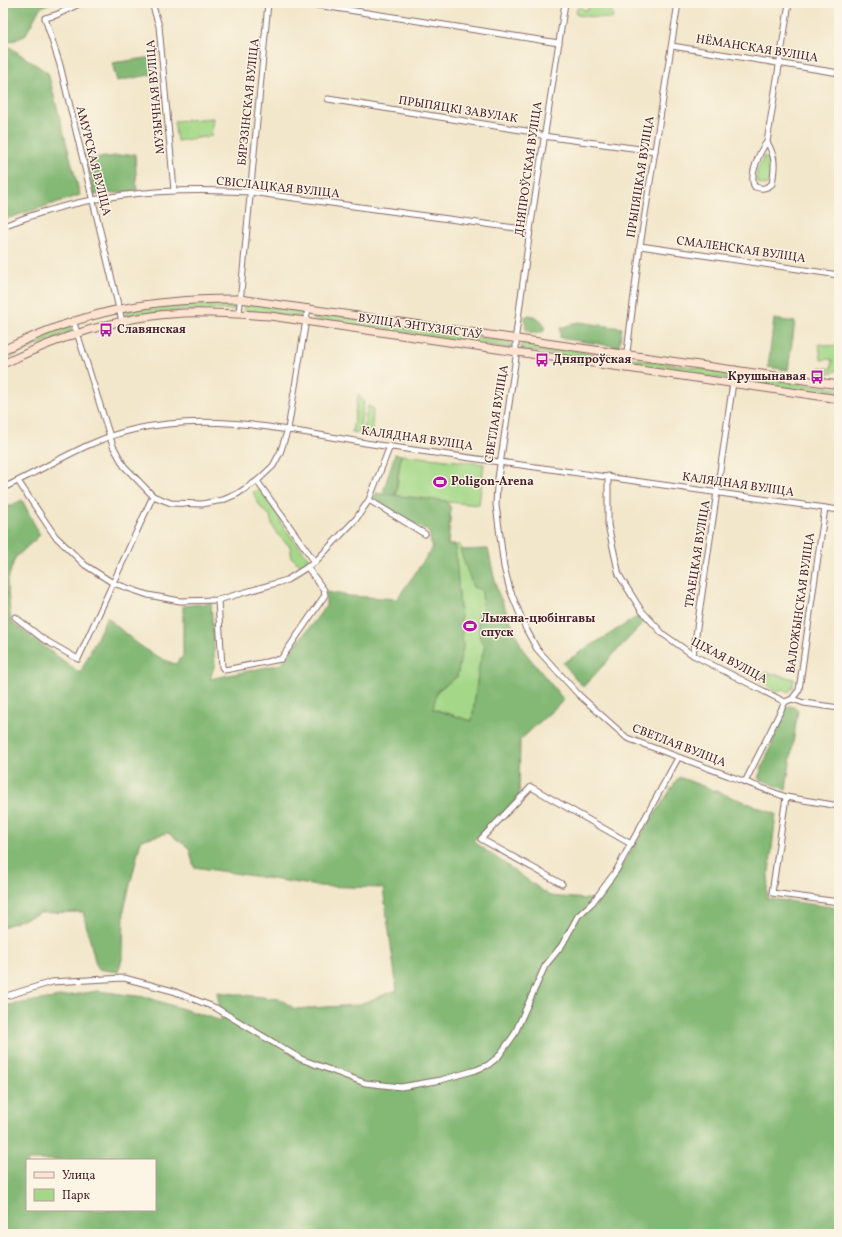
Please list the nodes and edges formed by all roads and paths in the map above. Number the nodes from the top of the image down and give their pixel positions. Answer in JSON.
{"nodes":[{"id":1,"x":81,"y":3,"type":"edge"},
{"id":2,"x":152,"y":3,"type":"edge"},
{"id":3,"x":268,"y":3,"type":"edge"},
{"id":4,"x":304,"y":3,"type":"edge"},
{"id":5,"x":565,"y":3,"type":"edge"},
{"id":6,"x":678,"y":3,"type":"edge"},
{"id":7,"x":789,"y":3,"type":"edge"},
{"id":8,"x":559,"y":43,"type":"junction"},
{"id":9,"x":672,"y":46,"type":"junction"},
{"id":10,"x":780,"y":63,"type":"junction"},
{"id":11,"x":839,"y":72,"type":"edge"},
{"id":12,"x":328,"y":99,"type":"dead end"},
{"id":13,"x":543,"y":136,"type":"junction"},
{"id":14,"x":767,"y":142,"type":"junction"},
{"id":15,"x":655,"y":152,"type":"junction"},
{"id":16,"x":174,"y":190,"type":"junction"},
{"id":17,"x":250,"y":192,"type":"junction"},
{"id":18,"x":93,"y":201,"type":"junction"},
{"id":19,"x":3,"y":226,"type":"edge"},
{"id":20,"x":530,"y":230,"type":"junction"},
{"id":21,"x":640,"y":246,"type":"junction"},
{"id":22,"x":839,"y":275,"type":"edge"},
{"id":23,"x":240,"y":299,"type":"junction"},
{"id":24,"x":308,"y":308,"type":"junction"},
{"id":25,"x":119,"y":309,"type":"junction"},
{"id":26,"x":239,"y":314,"type":"junction"},
{"id":27,"x":73,"y":320,"type":"junction"},
{"id":28,"x":122,"y":321,"type":"junction"},
{"id":29,"x":306,"y":322,"type":"junction"},
{"id":30,"x":77,"y":332,"type":"junction"},
{"id":31,"x":516,"y":339,"type":"junction"},
{"id":32,"x":3,"y":350,"type":"edge"},
{"id":33,"x":516,"y":352,"type":"junction"},
{"id":34,"x":627,"y":354,"type":"junction"},
{"id":35,"x":3,"y":364,"type":"edge"},
{"id":36,"x":626,"y":369,"type":"junction"},
{"id":37,"x":735,"y":370,"type":"junction"},
{"id":38,"x":733,"y":384,"type":"junction"},
{"id":39,"x":839,"y":385,"type":"edge"},
{"id":40,"x":839,"y":399,"type":"edge"},
{"id":41,"x":288,"y":429,"type":"junction"},
{"id":42,"x":110,"y":436,"type":"junction"},
{"id":43,"x":390,"y":446,"type":"junction"},
{"id":44,"x":500,"y":461,"type":"junction"},
{"id":45,"x":608,"y":476,"type":"junction"},
{"id":46,"x":18,"y":481,"type":"junction"},
{"id":47,"x":257,"y":481,"type":"junction"},
{"id":48,"x":3,"y":488,"type":"edge"},
{"id":49,"x":718,"y":491,"type":"junction"},
{"id":50,"x":153,"y":496,"type":"junction"},
{"id":51,"x":369,"y":500,"type":"junction"},
{"id":52,"x":824,"y":508,"type":"junction"},
{"id":53,"x":839,"y":510,"type":"edge"},
{"id":54,"x":425,"y":534,"type":"dead end"},
{"id":55,"x":315,"y":562,"type":"junction"},
{"id":56,"x":307,"y":567,"type":"junction"},
{"id":57,"x":113,"y":583,"type":"junction"},
{"id":58,"x":218,"y":600,"type":"junction"},
{"id":59,"x":15,"y":617,"type":"dead end"},
{"id":60,"x":693,"y":655,"type":"junction"},
{"id":61,"x":792,"y":699,"type":"junction"},
{"id":62,"x":785,"y":702,"type":"junction"},
{"id":63,"x":839,"y":708,"type":"edge"},
{"id":64,"x":678,"y":758,"type":"junction"},
{"id":65,"x":745,"y":782,"type":"junction"},
{"id":66,"x":786,"y":797,"type":"junction"},
{"id":67,"x":839,"y":806,"type":"edge"},
{"id":68,"x":631,"y":844,"type":"junction"},
{"id":69,"x":562,"y":884,"type":"dead end"},
{"id":70,"x":839,"y":902,"type":"edge"},
{"id":71,"x":3,"y":997,"type":"edge"}],
"edges":[{"from":1,"to":18,"type":"street","name":"АМУРСКАЯ ВУЛІЦА"},
{"from":2,"to":16,"type":"street","name":"МУЗЫЧНАЯ ВУЛІЦА"},
{"from":3,"to":17,"type":"street","name":"БЯРЭЗІНСКАЯ ВУЛІЦА"},
{"from":4,"to":8,"type":"street"},
{"from":5,"to":8,"type":"street","name":"ДНЯПРОЎСКАЯ ВУЛІЦА"},
{"from":6,"to":9,"type":"street","name":"ПРЫПЯЦКАЯ ВУЛІЦА"},
{"from":7,"to":10,"type":"street"},
{"from":8,"to":13,"type":"street","name":"ДНЯПРОЎСКАЯ ВУЛІЦА"},
{"from":9,"to":10,"type":"street","name":"НЁМАНСКАЯ ВУЛІЦА"},
{"from":9,"to":15,"type":"street","name":"ПРЫПЯЦКАЯ ВУЛІЦА"},
{"from":10,"to":11,"type":"street","name":"НЁМАНСКАЯ ВУЛІЦА"},
{"from":10,"to":14,"type":"street"},
{"from":12,"to":13,"type":"street","name":"ПРЫПЯЦКІ ЗАВУЛАК"},
{"from":13,"to":15,"type":"street","name":"ПРЫПЯЦКІ ЗАВУЛАК"},
{"from":13,"to":20,"type":"street","name":"ДНЯПРОЎСКАЯ ВУЛІЦА"},
{"from":14,"to":14,"type":"street"},
{"from":15,"to":21,"type":"street","name":"ПРЫПЯЦКАЯ ВУЛІЦА"},
{"from":16,"to":17,"type":"street","name":"СВІСЛАЦКАЯ ВУЛІЦА"},
{"from":16,"to":18,"type":"street","name":"СВІСЛАЦКАЯ ВУЛІЦА"},
{"from":17,"to":20,"type":"street","name":"СВІСЛАЦКАЯ ВУЛІЦА"},
{"from":17,"to":23,"type":"street","name":"БЯРЭЗІНСКАЯ ВУЛІЦА"},
{"from":18,"to":19,"type":"street","name":"СВІСЛАЦКАЯ ВУЛІЦА"},
{"from":18,"to":25,"type":"street","name":"АМУРСКАЯ ВУЛІЦА"},
{"from":20,"to":31,"type":"street","name":"ДНЯПРОЎСКАЯ ВУЛІЦА"},
{"from":21,"to":22,"type":"street","name":"СМАЛЕНСКАЯ ВУЛІЦА"},
{"from":21,"to":34,"type":"street","name":"ПРЫПЯЦКАЯ ВУЛІЦА"},
{"from":23,"to":24,"type":"street","name":"ВУЛІЦА ЭНТУЗІЯСТАЎ"},
{"from":23,"to":25,"type":"street","name":"ВУЛІЦА ЭНТУЗІЯСТАЎ"},
{"from":23,"to":26,"type":"street","name":"БЯРЭЗІНСКАЯ ВУЛІЦА"},
{"from":24,"to":29,"type":"street"},
{"from":24,"to":31,"type":"street","name":"ВУЛІЦА ЭНТУЗІЯСТАЎ"},
{"from":25,"to":27,"type":"street","name":"ВУЛІЦА ЭНТУЗІЯСТАЎ"},
{"from":25,"to":28,"type":"street","name":"АМУРСКАЯ ВУЛІЦА"},
{"from":26,"to":28,"type":"street","name":"ВУЛІЦА ЭНТУЗІЯСТАЎ"},
{"from":26,"to":29,"type":"street","name":"ВУЛІЦА ЭНТУЗІЯСТАЎ"},
{"from":27,"to":30,"type":"street"},
{"from":27,"to":32,"type":"street","name":"ВУЛІЦА ЭНТУЗІЯСТАЎ"},
{"from":28,"to":30,"type":"street","name":"ВУЛІЦА ЭНТУЗІЯСТАЎ"},
{"from":29,"to":33,"type":"street","name":"ВУЛІЦА ЭНТУЗІЯСТАЎ"},
{"from":29,"to":41,"type":"street"},
{"from":30,"to":35,"type":"street","name":"ВУЛІЦА ЭНТУЗІЯСТАЎ"},
{"from":30,"to":42,"type":"street"},
{"from":31,"to":33,"type":"street","name":"ДНЯПРОЎСКАЯ ВУЛІЦА"},
{"from":31,"to":34,"type":"street","name":"ВУЛІЦА ЭНТУЗІЯСТАЎ"},
{"from":33,"to":36,"type":"street","name":"ВУЛІЦА ЭНТУЗІЯСТАЎ"},
{"from":33,"to":44,"type":"street","name":"СВЕТЛАЯ ВУЛІЦА"},
{"from":34,"to":36,"type":"street","name":"ПРЫПЯЦКАЯ ВУЛІЦА"},
{"from":34,"to":37,"type":"street","name":"ВУЛІЦА ЭНТУЗІЯСТАЎ"},
{"from":36,"to":38,"type":"street","name":"ВУЛІЦА ЭНТУЗІЯСТАЎ"},
{"from":37,"to":38,"type":"street","name":"ТРАЕЦКАЯ ВУЛІЦА"},
{"from":37,"to":39,"type":"street","name":"ВУЛІЦА ЭНТУЗІЯСТАЎ"},
{"from":38,"to":40,"type":"street","name":"ВУЛІЦА ЭНТУЗІЯСТАЎ"},
{"from":38,"to":49,"type":"street","name":"ТРАЕЦКАЯ ВУЛІЦА"},
{"from":41,"to":42,"type":"street","name":"КАЛЯДНАЯ ВУЛІЦА"},
{"from":41,"to":43,"type":"street","name":"КАЛЯДНАЯ ВУЛІЦА"},
{"from":41,"to":47,"type":"street"},
{"from":42,"to":46,"type":"street","name":"КАЛЯДНАЯ ВУЛІЦА"},
{"from":42,"to":50,"type":"street"},
{"from":43,"to":44,"type":"street","name":"КАЛЯДНАЯ ВУЛІЦА"},
{"from":43,"to":51,"type":"street"},
{"from":44,"to":45,"type":"street","name":"КАЛЯДНАЯ ВУЛІЦА"},
{"from":44,"to":64,"type":"street","name":"СВЕТЛАЯ ВУЛІЦА"},
{"from":45,"to":49,"type":"street","name":"КАЛЯДНАЯ ВУЛІЦА"},
{"from":45,"to":60,"type":"street","name":"ЦІХАЯ ВУЛІЦА"},
{"from":46,"to":48,"type":"street","name":"КАЛЯДНАЯ ВУЛІЦА"},
{"from":46,"to":57,"type":"street"},
{"from":47,"to":50,"type":"street"},
{"from":47,"to":55,"type":"street"},
{"from":49,"to":52,"type":"street","name":"КАЛЯДНАЯ ВУЛІЦА"},
{"from":49,"to":60,"type":"street","name":"ТРАЕЦКАЯ ВУЛІЦА"},
{"from":50,"to":57,"type":"street"},
{"from":51,"to":54,"type":"street"},
{"from":51,"to":55,"type":"street"},
{"from":52,"to":53,"type":"street","name":"КАЛЯДНАЯ ВУЛІЦА"},
{"from":52,"to":61,"type":"street","name":"ВАЛОЖЫНСКАЯ ВУЛІЦА"},
{"from":55,"to":56,"type":"street"},
{"from":56,"to":58,"type":"street"},
{"from":56,"to":58,"type":"street"},
{"from":57,"to":58,"type":"street"},
{"from":57,"to":59,"type":"street"},
{"from":60,"to":62,"type":"street","name":"ЦІХАЯ ВУЛІЦА"},
{"from":61,"to":62,"type":"street"},
{"from":61,"to":63,"type":"street"},
{"from":62,"to":65,"type":"street"},
{"from":64,"to":65,"type":"street","name":"СВЕТЛАЯ ВУЛІЦА"},
{"from":64,"to":68,"type":"street"},
{"from":65,"to":66,"type":"street","name":"СВЕТЛАЯ ВУЛІЦА"},
{"from":66,"to":67,"type":"street","name":"СВЕТЛАЯ ВУЛІЦА"},
{"from":66,"to":70,"type":"street"},
{"from":68,"to":69,"type":"street"},
{"from":68,"to":71,"type":"street"}]}
